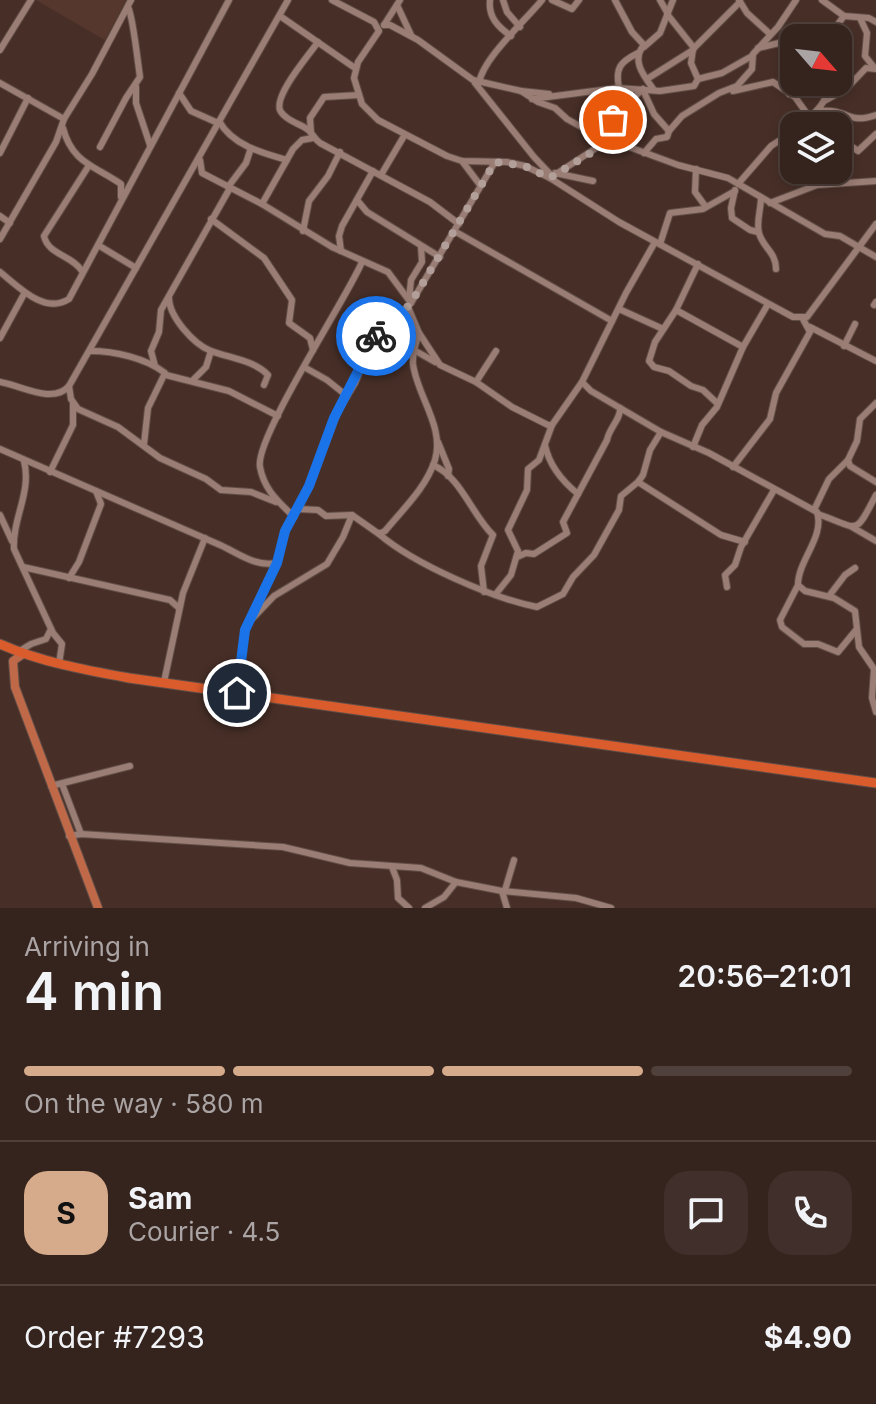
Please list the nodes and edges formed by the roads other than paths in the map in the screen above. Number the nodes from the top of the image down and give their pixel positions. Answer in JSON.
{"nodes":[{"id":1,"x":31,"y":0,"type":"edge"},
{"id":2,"x":229,"y":0,"type":"edge"},
{"id":3,"x":288,"y":0,"type":"edge"},
{"id":4,"x":332,"y":0,"type":"edge"},
{"id":5,"x":490,"y":0,"type":"edge"},
{"id":6,"x":503,"y":0,"type":"edge"},
{"id":7,"x":542,"y":0,"type":"edge"},
{"id":8,"x":552,"y":0,"type":"edge"},
{"id":9,"x":579,"y":0,"type":"edge"},
{"id":10,"x":615,"y":0,"type":"edge"},
{"id":11,"x":660,"y":0,"type":"edge"},
{"id":12,"x":673,"y":0,"type":"edge"},
{"id":13,"x":796,"y":0,"type":"edge"},
{"id":14,"x":822,"y":0,"type":"edge"},
{"id":15,"x":739,"y":1,"type":"edge"},
{"id":16,"x":399,"y":3,"type":"edge"},
{"id":17,"x":130,"y":4,"type":"edge"},
{"id":18,"x":668,"y":14,"type":"junction"},
{"id":19,"x":280,"y":16,"type":"junction"},
{"id":20,"x":844,"y":16,"type":"junction"},
{"id":21,"x":860,"y":18,"type":"junction"},
{"id":22,"x":876,"y":22,"type":"edge"},
{"id":23,"x":838,"y":24,"type":"edge"},
{"id":24,"x":520,"y":27,"type":"junction"},
{"id":25,"x":382,"y":28,"type":"junction"},
{"id":26,"x":770,"y":34,"type":"junction"},
{"id":27,"x":412,"y":36,"type":"junction"},
{"id":28,"x":511,"y":36,"type":"junction"},
{"id":29,"x":3,"y":39,"type":"edge"},
{"id":30,"x":318,"y":42,"type":"junction"},
{"id":31,"x":780,"y":43,"type":"edge"},
{"id":32,"x":644,"y":47,"type":"junction"},
{"id":33,"x":758,"y":48,"type":"junction"},
{"id":34,"x":693,"y":49,"type":"junction"},
{"id":35,"x":0,"y":50,"type":"edge"},
{"id":36,"x":638,"y":53,"type":"junction"},
{"id":37,"x":752,"y":56,"type":"junction"},
{"id":38,"x":355,"y":68,"type":"junction"},
{"id":39,"x":876,"y":68,"type":"edge"},
{"id":40,"x":647,"y":79,"type":"junction"},
{"id":41,"x":698,"y":79,"type":"junction"},
{"id":42,"x":476,"y":82,"type":"junction"},
{"id":43,"x":0,"y":83,"type":"edge"},
{"id":44,"x":136,"y":84,"type":"junction"},
{"id":45,"x":618,"y":88,"type":"junction"},
{"id":46,"x":780,"y":88,"type":"edge"},
{"id":47,"x":643,"y":90,"type":"junction"},
{"id":48,"x":654,"y":90,"type":"junction"},
{"id":49,"x":729,"y":90,"type":"junction"},
{"id":50,"x":521,"y":91,"type":"junction"},
{"id":51,"x":179,"y":93,"type":"junction"},
{"id":52,"x":359,"y":95,"type":"junction"},
{"id":53,"x":552,"y":95,"type":"junction"},
{"id":54,"x":792,"y":96,"type":"edge"},
{"id":55,"x":826,"y":96,"type":"edge"},
{"id":56,"x":28,"y":98,"type":"junction"},
{"id":57,"x":532,"y":99,"type":"junction"},
{"id":58,"x":823,"y":106,"type":"junction"},
{"id":59,"x":806,"y":112,"type":"edge"},
{"id":60,"x":816,"y":112,"type":"edge"},
{"id":61,"x":825,"y":112,"type":"edge"},
{"id":62,"x":876,"y":115,"type":"edge"},
{"id":63,"x":616,"y":120,"type":"junction"},
{"id":64,"x":63,"y":121,"type":"junction"},
{"id":65,"x":218,"y":122,"type":"junction"},
{"id":66,"x":610,"y":126,"type":"junction"},
{"id":67,"x":303,"y":127,"type":"junction"},
{"id":68,"x":669,"y":131,"type":"junction"},
{"id":69,"x":876,"y":134,"type":"edge"},
{"id":70,"x":312,"y":135,"type":"junction"},
{"id":71,"x":404,"y":136,"type":"junction"},
{"id":72,"x":607,"y":139,"type":"junction"},
{"id":73,"x":780,"y":140,"type":"edge"},
{"id":74,"x":300,"y":142,"type":"junction"},
{"id":75,"x":150,"y":145,"type":"junction"},
{"id":76,"x":100,"y":147,"type":"dead end"},
{"id":77,"x":852,"y":147,"type":"edge"},
{"id":78,"x":251,"y":148,"type":"junction"},
{"id":79,"x":340,"y":152,"type":"junction"},
{"id":80,"x":0,"y":153,"type":"edge"},
{"id":81,"x":644,"y":153,"type":"junction"},
{"id":82,"x":200,"y":159,"type":"junction"},
{"id":83,"x":287,"y":160,"type":"junction"},
{"id":84,"x":462,"y":161,"type":"junction"},
{"id":85,"x":495,"y":162,"type":"junction"},
{"id":86,"x":88,"y":167,"type":"junction"},
{"id":87,"x":696,"y":169,"type":"junction"},
{"id":88,"x":373,"y":171,"type":"junction"},
{"id":89,"x":381,"y":175,"type":"junction"},
{"id":90,"x":552,"y":176,"type":"junction"},
{"id":91,"x":593,"y":181,"type":"dead end"},
{"id":92,"x":876,"y":181,"type":"edge"},
{"id":93,"x":480,"y":185,"type":"junction"},
{"id":94,"x":736,"y":186,"type":"junction"},
{"id":95,"x":229,"y":187,"type":"junction"},
{"id":96,"x":761,"y":198,"type":"junction"},
{"id":97,"x":122,"y":200,"type":"junction"},
{"id":98,"x":357,"y":200,"type":"junction"},
{"id":99,"x":770,"y":203,"type":"junction"},
{"id":100,"x":262,"y":204,"type":"junction"},
{"id":101,"x":706,"y":207,"type":"junction"},
{"id":102,"x":0,"y":216,"type":"edge"},
{"id":103,"x":211,"y":219,"type":"junction"},
{"id":104,"x":10,"y":223,"type":"junction"},
{"id":105,"x":459,"y":224,"type":"junction"},
{"id":106,"x":876,"y":224,"type":"edge"},
{"id":107,"x":303,"y":231,"type":"junction"},
{"id":108,"x":456,"y":232,"type":"junction"},
{"id":109,"x":758,"y":232,"type":"junction"},
{"id":110,"x":0,"y":239,"type":"edge"},
{"id":111,"x":658,"y":243,"type":"junction"},
{"id":112,"x":98,"y":245,"type":"junction"},
{"id":113,"x":421,"y":246,"type":"junction"},
{"id":114,"x":859,"y":249,"type":"junction"},
{"id":115,"x":341,"y":251,"type":"junction"},
{"id":116,"x":90,"y":257,"type":"junction"},
{"id":117,"x":440,"y":257,"type":"junction"},
{"id":118,"x":876,"y":257,"type":"edge"},
{"id":119,"x":72,"y":260,"type":"junction"},
{"id":120,"x":362,"y":262,"type":"junction"},
{"id":121,"x":698,"y":264,"type":"junction"},
{"id":122,"x":136,"y":268,"type":"junction"},
{"id":123,"x":776,"y":269,"type":"dead end"},
{"id":124,"x":82,"y":271,"type":"junction"},
{"id":125,"x":0,"y":272,"type":"edge"},
{"id":126,"x":24,"y":294,"type":"junction"},
{"id":127,"x":169,"y":296,"type":"junction"},
{"id":128,"x":409,"y":304,"type":"junction"},
{"id":129,"x":768,"y":304,"type":"junction"},
{"id":130,"x":619,"y":309,"type":"junction"},
{"id":131,"x":676,"y":310,"type":"junction"},
{"id":132,"x":803,"y":319,"type":"junction"},
{"id":133,"x":612,"y":321,"type":"junction"},
{"id":134,"x":855,"y":324,"type":"dead end"},
{"id":135,"x":810,"y":327,"type":"junction"},
{"id":136,"x":663,"y":329,"type":"junction"},
{"id":137,"x":419,"y":333,"type":"junction"},
{"id":138,"x":0,"y":338,"type":"edge"},
{"id":139,"x":844,"y":346,"type":"junction"},
{"id":140,"x":743,"y":347,"type":"junction"},
{"id":141,"x":313,"y":350,"type":"junction"},
{"id":142,"x":414,"y":350,"type":"junction"},
{"id":143,"x":90,"y":351,"type":"junction"},
{"id":144,"x":211,"y":351,"type":"junction"},
{"id":145,"x":496,"y":351,"type":"dead end"},
{"id":146,"x":876,"y":361,"type":"edge"},
{"id":147,"x":436,"y":362,"type":"junction"},
{"id":148,"x":155,"y":366,"type":"junction"},
{"id":149,"x":304,"y":367,"type":"junction"},
{"id":150,"x":166,"y":375,"type":"junction"},
{"id":151,"x":192,"y":381,"type":"junction"},
{"id":152,"x":476,"y":382,"type":"junction"},
{"id":153,"x":582,"y":382,"type":"junction"},
{"id":154,"x":1,"y":383,"type":"edge"},
{"id":155,"x":264,"y":385,"type":"dead end"},
{"id":156,"x":69,"y":386,"type":"junction"},
{"id":157,"x":347,"y":396,"type":"junction"},
{"id":158,"x":876,"y":403,"type":"edge"},
{"id":159,"x":73,"y":404,"type":"junction"},
{"id":160,"x":718,"y":404,"type":"junction"},
{"id":161,"x":620,"y":408,"type":"junction"},
{"id":162,"x":278,"y":416,"type":"junction"},
{"id":163,"x":552,"y":425,"type":"junction"},
{"id":164,"x":661,"y":432,"type":"junction"},
{"id":165,"x":437,"y":439,"type":"junction"},
{"id":166,"x":545,"y":444,"type":"junction"},
{"id":167,"x":144,"y":445,"type":"junction"},
{"id":168,"x":693,"y":447,"type":"junction"},
{"id":169,"x":0,"y":449,"type":"edge"},
{"id":170,"x":848,"y":460,"type":"junction"},
{"id":171,"x":24,"y":461,"type":"junction"},
{"id":172,"x":433,"y":465,"type":"junction"},
{"id":173,"x":733,"y":467,"type":"junction"},
{"id":174,"x":50,"y":472,"type":"junction"},
{"id":175,"x":448,"y":476,"type":"junction"},
{"id":176,"x":638,"y":482,"type":"junction"},
{"id":177,"x":876,"y":482,"type":"edge"},
{"id":178,"x":775,"y":489,"type":"junction"},
{"id":179,"x":96,"y":491,"type":"junction"},
{"id":180,"x":578,"y":494,"type":"junction"},
{"id":181,"x":876,"y":495,"type":"edge"},
{"id":182,"x":276,"y":502,"type":"junction"},
{"id":183,"x":298,"y":509,"type":"junction"},
{"id":184,"x":816,"y":512,"type":"junction"},
{"id":185,"x":0,"y":515,"type":"edge"},
{"id":186,"x":352,"y":515,"type":"junction"},
{"id":187,"x":294,"y":517,"type":"junction"},
{"id":188,"x":851,"y":527,"type":"junction"},
{"id":189,"x":379,"y":534,"type":"junction"},
{"id":190,"x":205,"y":538,"type":"junction"},
{"id":191,"x":876,"y":541,"type":"edge"},
{"id":192,"x":745,"y":542,"type":"junction"},
{"id":193,"x":14,"y":544,"type":"junction"},
{"id":194,"x":517,"y":557,"type":"junction"},
{"id":195,"x":277,"y":563,"type":"junction"},
{"id":196,"x":23,"y":567,"type":"junction"},
{"id":197,"x":855,"y":568,"type":"dead end"},
{"id":198,"x":69,"y":578,"type":"junction"},
{"id":199,"x":798,"y":585,"type":"junction"},
{"id":200,"x":727,"y":587,"type":"dead end"},
{"id":201,"x":484,"y":592,"type":"junction"},
{"id":202,"x":495,"y":595,"type":"junction"},
{"id":203,"x":829,"y":596,"type":"junction"},
{"id":204,"x":179,"y":608,"type":"junction"},
{"id":205,"x":249,"y":621,"type":"junction"},
{"id":206,"x":51,"y":629,"type":"junction"},
{"id":207,"x":856,"y":630,"type":"junction"},
{"id":208,"x":0,"y":644,"type":"edge"},
{"id":209,"x":20,"y":653,"type":"junction"},
{"id":210,"x":59,"y":664,"type":"junction"},
{"id":211,"x":164,"y":682,"type":"junction"},
{"id":212,"x":237,"y":693,"type":"junction"},
{"id":213,"x":876,"y":712,"type":"edge"},
{"id":214,"x":130,"y":766,"type":"dead end"},
{"id":215,"x":876,"y":783,"type":"edge"},
{"id":216,"x":62,"y":784,"type":"junction"},
{"id":217,"x":51,"y":786,"type":"junction"},
{"id":218,"x":81,"y":834,"type":"junction"},
{"id":219,"x":69,"y":836,"type":"junction"},
{"id":220,"x":514,"y":860,"type":"dead end"},
{"id":221,"x":392,"y":867,"type":"junction"},
{"id":222,"x":456,"y":882,"type":"junction"},
{"id":223,"x":504,"y":891,"type":"junction"},
{"id":224,"x":552,"y":897,"type":"junction"},
{"id":225,"x":577,"y":898,"type":"junction"},
{"id":226,"x":98,"y":908,"type":"edge"},
{"id":227,"x":409,"y":908,"type":"edge"},
{"id":228,"x":425,"y":908,"type":"edge"},
{"id":229,"x":507,"y":908,"type":"edge"},
{"id":230,"x":557,"y":908,"type":"edge"},
{"id":231,"x":577,"y":908,"type":"edge"},
{"id":232,"x":611,"y":908,"type":"edge"}],
"edges":[{"from":1,"to":29,"type":"street"},
{"from":2,"to":51,"type":"street"},
{"from":3,"to":19,"type":"street"},
{"from":4,"to":25,"type":"street"},
{"from":5,"to":28,"type":"street"},
{"from":6,"to":24,"type":"street"},
{"from":7,"to":24,"type":"street"},
{"from":8,"to":9,"type":"street"},
{"from":10,"to":32,"type":"street"},
{"from":11,"to":18,"type":"street"},
{"from":12,"to":18,"type":"street"},
{"from":13,"to":26,"type":"street"},
{"from":14,"to":20,"type":"street"},
{"from":15,"to":26,"type":"street"},
{"from":15,"to":34,"type":"street"},
{"from":16,"to":25,"type":"street"},
{"from":16,"to":27,"type":"street"},
{"from":17,"to":44,"type":"street"},
{"from":17,"to":64,"type":"street"},
{"from":18,"to":32,"type":"street"},
{"from":18,"to":34,"type":"street"},
{"from":19,"to":30,"type":"street"},
{"from":19,"to":65,"type":"street"},
{"from":20,"to":21,"type":"street"},
{"from":20,"to":23,"type":"street"},
{"from":21,"to":22,"type":"street"},
{"from":21,"to":39,"type":"street"},
{"from":24,"to":28,"type":"street"},
{"from":25,"to":27,"type":"street"},
{"from":25,"to":38,"type":"street"},
{"from":26,"to":33,"type":"street"},
{"from":27,"to":42,"type":"street"},
{"from":28,"to":42,"type":"street"},
{"from":29,"to":35,"type":"street"},
{"from":30,"to":38,"type":"street"},
{"from":30,"to":67,"type":"street"},
{"from":31,"to":33,"type":"street"},
{"from":32,"to":36,"type":"street"},
{"from":33,"to":37,"type":"street"},
{"from":34,"to":40,"type":"street"},
{"from":34,"to":41,"type":"street"},
{"from":36,"to":40,"type":"street"},
{"from":36,"to":45,"type":"street"},
{"from":37,"to":41,"type":"street"},
{"from":37,"to":49,"type":"street"},
{"from":38,"to":52,"type":"street"},
{"from":39,"to":58,"type":"street"},
{"from":40,"to":48,"type":"street"},
{"from":41,"to":48,"type":"street"},
{"from":42,"to":50,"type":"street"},
{"from":42,"to":90,"type":"street"},
{"from":43,"to":56,"type":"street"},
{"from":44,"to":75,"type":"street"},
{"from":44,"to":76,"type":"street"},
{"from":45,"to":47,"type":"street"},
{"from":45,"to":53,"type":"street"},
{"from":45,"to":66,"type":"street"},
{"from":46,"to":49,"type":"street"},
{"from":47,"to":48,"type":"street"},
{"from":47,"to":63,"type":"street"},
{"from":47,"to":68,"type":"street"},
{"from":49,"to":68,"type":"street"},
{"from":50,"to":53,"type":"street"},
{"from":50,"to":57,"type":"street"},
{"from":51,"to":65,"type":"street"},
{"from":51,"to":75,"type":"street"},
{"from":52,"to":70,"type":"street"},
{"from":52,"to":71,"type":"street"},
{"from":53,"to":57,"type":"street"},
{"from":54,"to":59,"type":"street"},
{"from":55,"to":58,"type":"street"},
{"from":56,"to":64,"type":"street"},
{"from":56,"to":80,"type":"street"},
{"from":57,"to":72,"type":"street"},
{"from":58,"to":60,"type":"street"},
{"from":58,"to":61,"type":"street"},
{"from":58,"to":62,"type":"street"},
{"from":63,"to":66,"type":"street"},
{"from":63,"to":72,"type":"street"},
{"from":64,"to":86,"type":"street"},
{"from":64,"to":104,"type":"street"},
{"from":65,"to":78,"type":"street"},
{"from":65,"to":82,"type":"street"},
{"from":66,"to":72,"type":"street"},
{"from":67,"to":70,"type":"street"},
{"from":67,"to":74,"type":"street"},
{"from":68,"to":81,"type":"street"},
{"from":69,"to":77,"type":"street"},
{"from":70,"to":74,"type":"street"},
{"from":70,"to":79,"type":"street"},
{"from":71,"to":84,"type":"street"},
{"from":71,"to":89,"type":"street"},
{"from":72,"to":81,"type":"street"},
{"from":72,"to":90,"type":"street"},
{"from":73,"to":94,"type":"street"},
{"from":74,"to":83,"type":"street"},
{"from":75,"to":97,"type":"street"},
{"from":78,"to":83,"type":"street"},
{"from":78,"to":95,"type":"street"},
{"from":79,"to":88,"type":"street"},
{"from":79,"to":107,"type":"street"},
{"from":81,"to":87,"type":"street"},
{"from":82,"to":95,"type":"street"},
{"from":82,"to":122,"type":"street"},
{"from":83,"to":100,"type":"street"},
{"from":84,"to":85,"type":"street"},
{"from":84,"to":93,"type":"street"},
{"from":85,"to":90,"type":"street"},
{"from":85,"to":93,"type":"street"},
{"from":86,"to":97,"type":"street"},
{"from":86,"to":119,"type":"street"},
{"from":87,"to":94,"type":"street"},
{"from":87,"to":101,"type":"street"},
{"from":88,"to":89,"type":"street"},
{"from":88,"to":98,"type":"street"},
{"from":89,"to":105,"type":"street"},
{"from":90,"to":91,"type":"street"},
{"from":90,"to":111,"type":"street"},
{"from":92,"to":99,"type":"street"},
{"from":93,"to":105,"type":"street"},
{"from":94,"to":96,"type":"street"},
{"from":94,"to":101,"type":"street"},
{"from":94,"to":109,"type":"street"},
{"from":95,"to":100,"type":"street"},
{"from":95,"to":103,"type":"street"},
{"from":96,"to":99,"type":"street"},
{"from":96,"to":109,"type":"street"},
{"from":97,"to":112,"type":"street"},
{"from":98,"to":113,"type":"street"},
{"from":98,"to":115,"type":"street"},
{"from":99,"to":114,"type":"street"},
{"from":100,"to":107,"type":"street"},
{"from":101,"to":111,"type":"street"},
{"from":102,"to":104,"type":"street"},
{"from":103,"to":127,"type":"street"},
{"from":103,"to":141,"type":"street"},
{"from":104,"to":110,"type":"street"},
{"from":105,"to":108,"type":"street"},
{"from":106,"to":114,"type":"street"},
{"from":107,"to":115,"type":"street"},
{"from":108,"to":117,"type":"street"},
{"from":108,"to":133,"type":"street"},
{"from":109,"to":123,"type":"street"},
{"from":111,"to":121,"type":"street"},
{"from":111,"to":130,"type":"street"},
{"from":112,"to":116,"type":"street"},
{"from":112,"to":122,"type":"street"},
{"from":113,"to":117,"type":"street"},
{"from":113,"to":128,"type":"street"},
{"from":114,"to":118,"type":"street"},
{"from":114,"to":132,"type":"street"},
{"from":115,"to":120,"type":"street"},
{"from":116,"to":119,"type":"street"},
{"from":116,"to":124,"type":"street"},
{"from":117,"to":128,"type":"street"},
{"from":119,"to":124,"type":"street"},
{"from":120,"to":128,"type":"street"},
{"from":120,"to":141,"type":"street"},
{"from":121,"to":129,"type":"street"},
{"from":121,"to":131,"type":"street"},
{"from":122,"to":143,"type":"street"},
{"from":124,"to":126,"type":"street"},
{"from":125,"to":126,"type":"street"},
{"from":126,"to":138,"type":"street"},
{"from":127,"to":144,"type":"street"},
{"from":127,"to":148,"type":"street"},
{"from":128,"to":137,"type":"street"},
{"from":128,"to":157,"type":"street"},
{"from":129,"to":132,"type":"street"},
{"from":129,"to":140,"type":"street"},
{"from":130,"to":133,"type":"street"},
{"from":130,"to":136,"type":"street"},
{"from":131,"to":136,"type":"street"},
{"from":131,"to":140,"type":"street"},
{"from":132,"to":135,"type":"street"},
{"from":133,"to":153,"type":"street"},
{"from":134,"to":139,"type":"street"},
{"from":135,"to":139,"type":"street"},
{"from":135,"to":173,"type":"street"},
{"from":136,"to":160,"type":"street"},
{"from":137,"to":142,"type":"street"},
{"from":137,"to":147,"type":"street"},
{"from":139,"to":146,"type":"street"},
{"from":140,"to":160,"type":"street"},
{"from":141,"to":149,"type":"street"},
{"from":142,"to":147,"type":"street"},
{"from":142,"to":165,"type":"street"},
{"from":143,"to":148,"type":"street"},
{"from":143,"to":156,"type":"street"},
{"from":144,"to":151,"type":"street"},
{"from":144,"to":155,"type":"street"},
{"from":145,"to":152,"type":"street"},
{"from":147,"to":152,"type":"street"},
{"from":148,"to":150,"type":"street"},
{"from":149,"to":157,"type":"street"},
{"from":149,"to":162,"type":"street"},
{"from":150,"to":151,"type":"street"},
{"from":150,"to":167,"type":"street"},
{"from":151,"to":162,"type":"street"},
{"from":152,"to":163,"type":"street"},
{"from":153,"to":161,"type":"street"},
{"from":153,"to":163,"type":"street"},
{"from":154,"to":156,"type":"street"},
{"from":156,"to":159,"type":"street"},
{"from":157,"to":183,"type":"street"},
{"from":158,"to":170,"type":"street"},
{"from":159,"to":167,"type":"street"},
{"from":159,"to":174,"type":"street"},
{"from":160,"to":168,"type":"street"},
{"from":161,"to":164,"type":"street"},
{"from":161,"to":180,"type":"street"},
{"from":162,"to":182,"type":"street"},
{"from":163,"to":166,"type":"street"},
{"from":164,"to":168,"type":"street"},
{"from":164,"to":176,"type":"street"},
{"from":165,"to":172,"type":"street"},
{"from":165,"to":175,"type":"street"},
{"from":166,"to":180,"type":"street"},
{"from":166,"to":194,"type":"street"},
{"from":167,"to":182,"type":"street"},
{"from":168,"to":173,"type":"street"},
{"from":169,"to":171,"type":"street"},
{"from":170,"to":177,"type":"street"},
{"from":170,"to":184,"type":"street"},
{"from":171,"to":174,"type":"street"},
{"from":171,"to":193,"type":"street"},
{"from":172,"to":175,"type":"street"},
{"from":172,"to":189,"type":"street"},
{"from":173,"to":178,"type":"street"},
{"from":174,"to":179,"type":"street"},
{"from":175,"to":201,"type":"street"},
{"from":176,"to":192,"type":"street"},
{"from":176,"to":202,"type":"street"},
{"from":178,"to":184,"type":"street"},
{"from":178,"to":192,"type":"street"},
{"from":179,"to":190,"type":"street"},
{"from":179,"to":198,"type":"street"},
{"from":180,"to":194,"type":"street"},
{"from":181,"to":188,"type":"street"},
{"from":182,"to":187,"type":"street"},
{"from":183,"to":186,"type":"street"},
{"from":183,"to":187,"type":"street"},
{"from":184,"to":188,"type":"street"},
{"from":184,"to":199,"type":"street"},
{"from":185,"to":193,"type":"street"},
{"from":186,"to":189,"type":"street"},
{"from":186,"to":205,"type":"street"},
{"from":187,"to":195,"type":"street"},
{"from":188,"to":191,"type":"street"},
{"from":189,"to":201,"type":"street"},
{"from":190,"to":195,"type":"street"},
{"from":190,"to":204,"type":"street"},
{"from":192,"to":200,"type":"street"},
{"from":193,"to":196,"type":"street"},
{"from":194,"to":202,"type":"street"},
{"from":195,"to":205,"type":"street"},
{"from":196,"to":198,"type":"street"},
{"from":196,"to":206,"type":"street"},
{"from":197,"to":203,"type":"street"},
{"from":198,"to":204,"type":"street"},
{"from":199,"to":203,"type":"street"},
{"from":199,"to":207,"type":"street"},
{"from":201,"to":202,"type":"street"},
{"from":203,"to":207,"type":"street"},
{"from":204,"to":211,"type":"street"},
{"from":205,"to":212,"type":"street"},
{"from":206,"to":209,"type":"street"},
{"from":206,"to":210,"type":"street"},
{"from":207,"to":213,"type":"street"},
{"from":208,"to":209,"type":"highway"},
{"from":209,"to":210,"type":"highway"},
{"from":209,"to":217,"type":"main road"},
{"from":210,"to":211,"type":"highway"},
{"from":211,"to":212,"type":"highway"},
{"from":212,"to":215,"type":"highway"},
{"from":214,"to":216,"type":"street"},
{"from":216,"to":217,"type":"street"},
{"from":216,"to":218,"type":"street"},
{"from":217,"to":219,"type":"main road"},
{"from":218,"to":219,"type":"street"},
{"from":218,"to":221,"type":"street"},
{"from":219,"to":226,"type":"main road"},
{"from":220,"to":223,"type":"street"},
{"from":221,"to":222,"type":"street"},
{"from":221,"to":227,"type":"street"},
{"from":222,"to":223,"type":"street"},
{"from":222,"to":228,"type":"street"},
{"from":223,"to":224,"type":"street"},
{"from":223,"to":229,"type":"street"},
{"from":224,"to":225,"type":"street"},
{"from":224,"to":230,"type":"street"},
{"from":225,"to":231,"type":"street"},
{"from":225,"to":232,"type":"street"}]}
